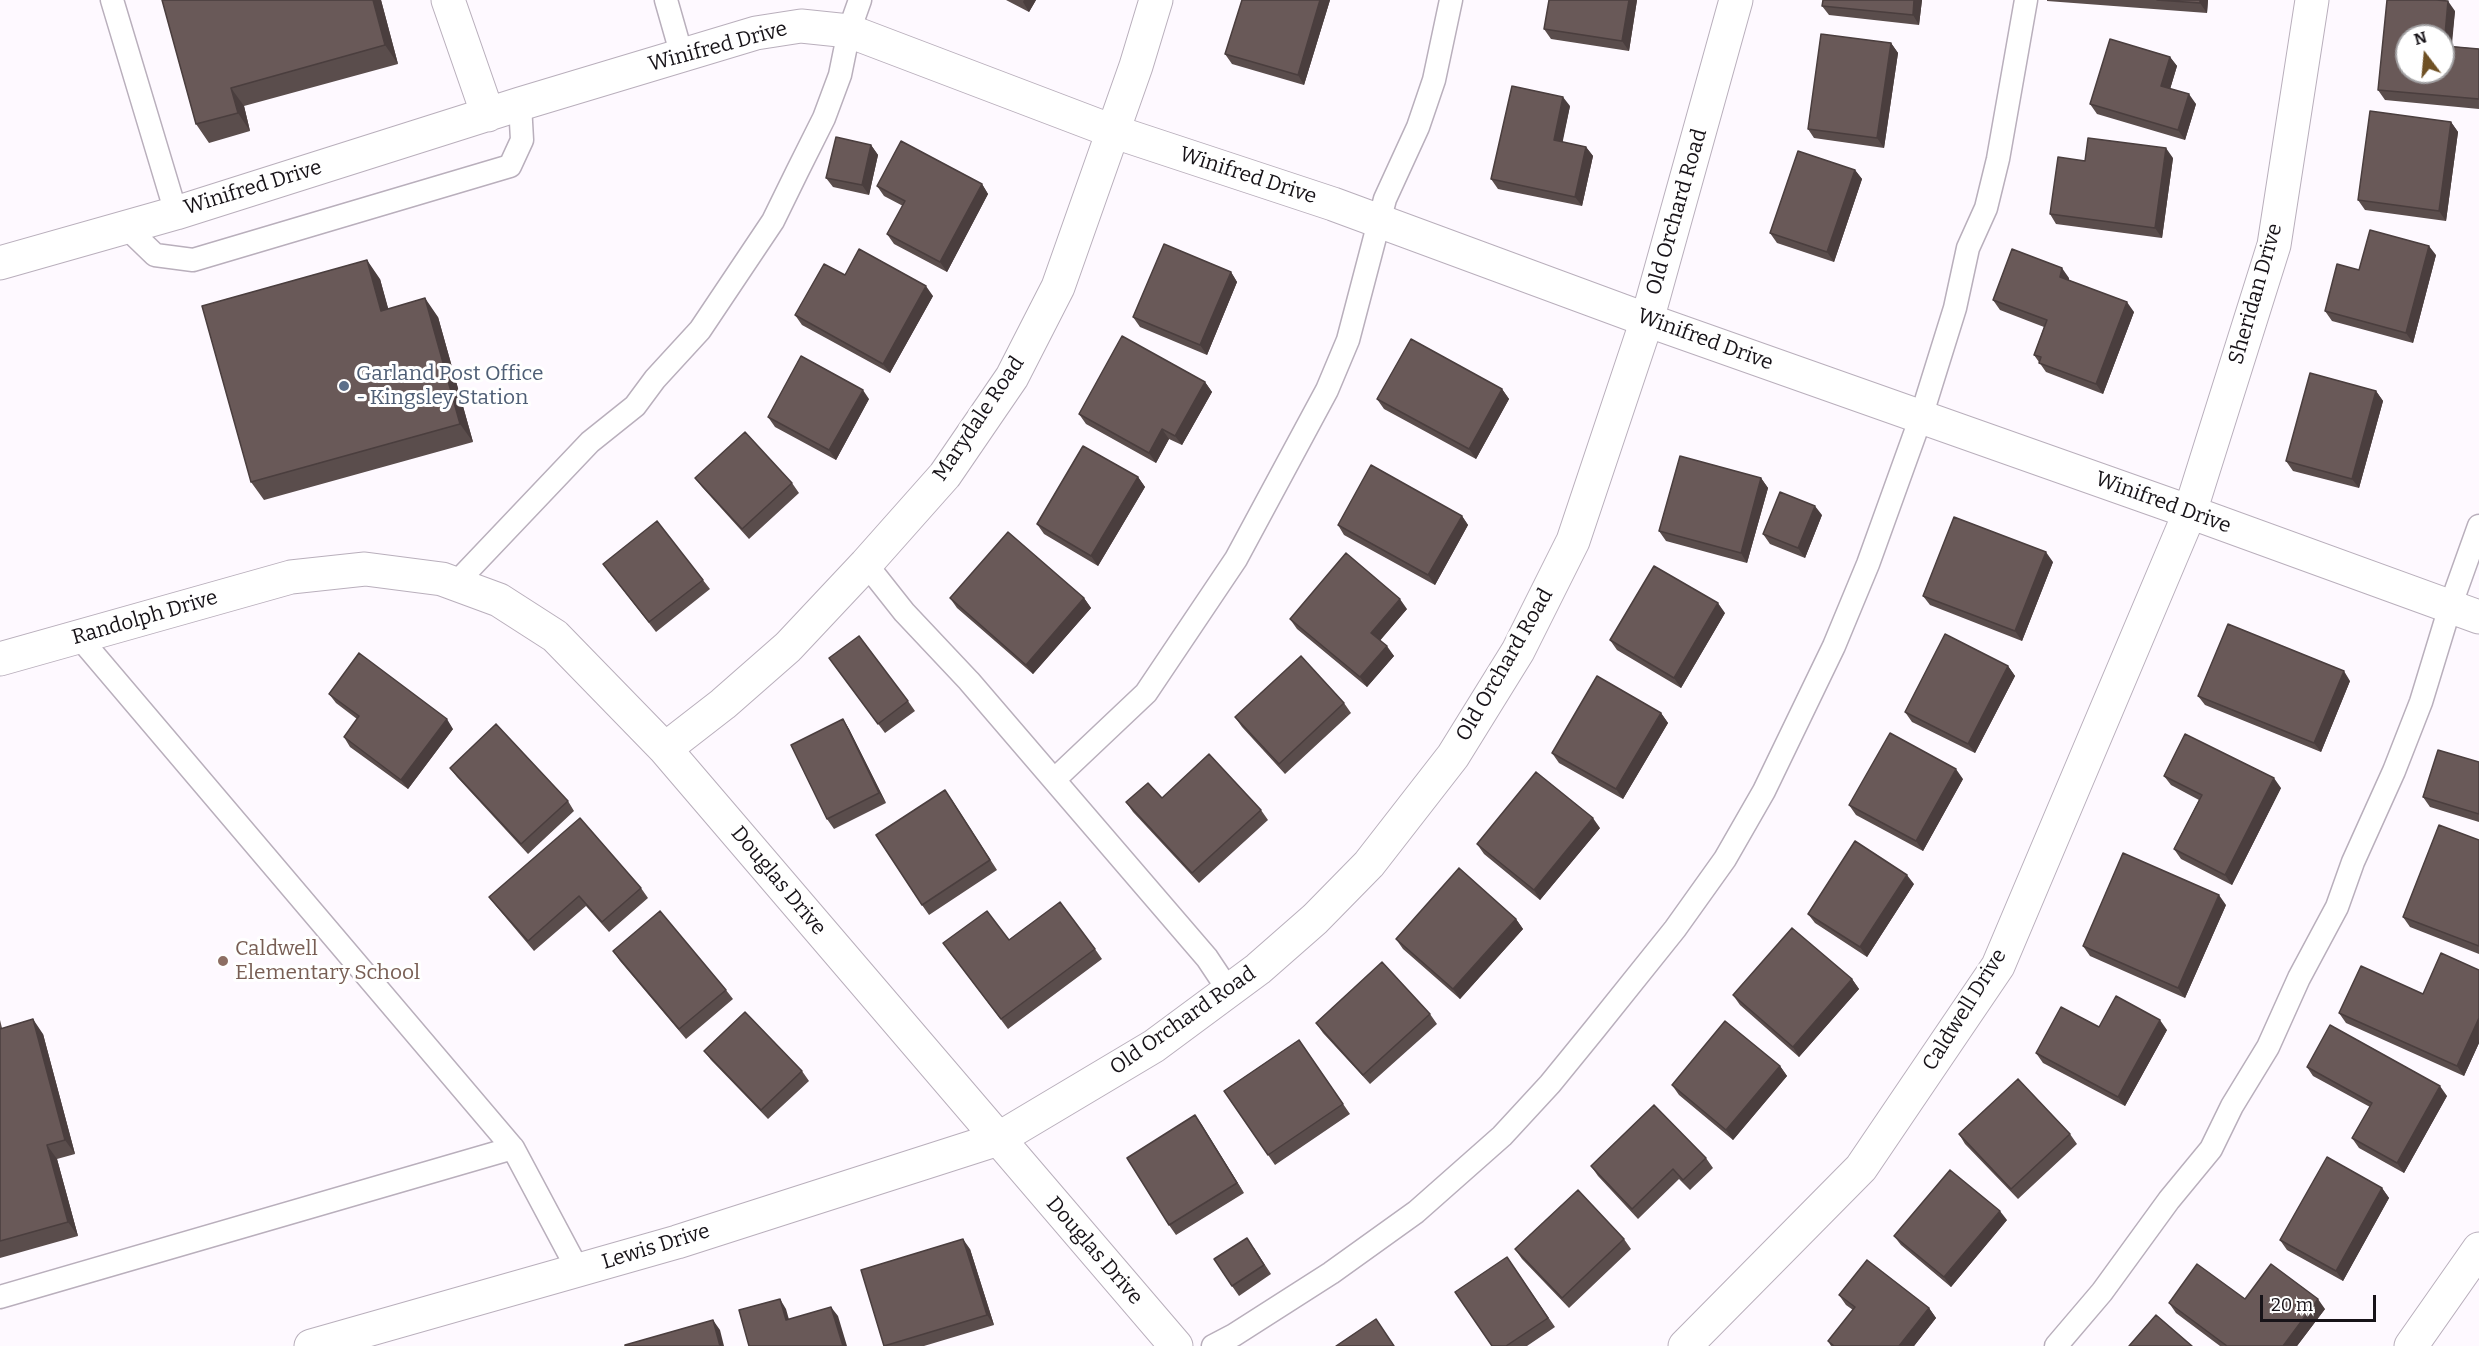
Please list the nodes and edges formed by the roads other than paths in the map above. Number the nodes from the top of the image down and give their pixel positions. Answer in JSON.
{"nodes":[{"id":1,"x":112,"y":0,"type":"edge"},
{"id":2,"x":448,"y":0,"type":"edge"},
{"id":3,"x":666,"y":0,"type":"edge"},
{"id":4,"x":860,"y":0,"type":"edge"},
{"id":5,"x":1156,"y":0,"type":"edge"},
{"id":6,"x":1451,"y":0,"type":"edge"},
{"id":7,"x":1736,"y":0,"type":"edge"},
{"id":8,"x":2026,"y":0,"type":"edge"},
{"id":9,"x":2312,"y":0,"type":"edge"},
{"id":10,"x":849,"y":31,"type":"junction"},
{"id":11,"x":682,"y":56,"type":"junction"},
{"id":12,"x":520,"y":104,"type":"junction"},
{"id":13,"x":488,"y":115,"type":"junction"},
{"id":14,"x":1112,"y":131,"type":"junction"},
{"id":15,"x":176,"y":213,"type":"junction"},
{"id":16,"x":1378,"y":221,"type":"junction"},
{"id":17,"x":126,"y":227,"type":"junction"},
{"id":18,"x":0,"y":263,"type":"edge"},
{"id":19,"x":1647,"y":320,"type":"junction"},
{"id":20,"x":1921,"y":417,"type":"junction"},
{"id":21,"x":2190,"y":512,"type":"junction"},
{"id":22,"x":2479,"y":526,"type":"edge"},
{"id":23,"x":866,"y":564,"type":"junction"},
{"id":24,"x":291,"y":577,"type":"joint"},
{"id":25,"x":456,"y":584,"type":"junction"},
{"id":26,"x":2464,"y":612,"type":"edge"},
{"id":27,"x":79,"y":637,"type":"junction"},
{"id":28,"x":0,"y":659,"type":"edge"},
{"id":29,"x":665,"y":749,"type":"junction"},
{"id":30,"x":1054,"y":780,"type":"junction"},
{"id":31,"x":1229,"y":991,"type":"junction"},
{"id":32,"x":998,"y":1139,"type":"junction"},
{"id":33,"x":513,"y":1148,"type":"junction"},
{"id":34,"x":2479,"y":1249,"type":"edge"},
{"id":35,"x":578,"y":1270,"type":"junction"},
{"id":36,"x":0,"y":1297,"type":"edge"},
{"id":37,"x":311,"y":1346,"type":"edge"},
{"id":38,"x":1176,"y":1346,"type":"edge"},
{"id":39,"x":1213,"y":1346,"type":"edge"},
{"id":40,"x":1685,"y":1346,"type":"edge"},
{"id":41,"x":2056,"y":1346,"type":"edge"},
{"id":42,"x":2411,"y":1346,"type":"edge"}],
"edges":[{"from":1,"to":15,"type":"lane"},
{"from":2,"to":13,"type":"street"},
{"from":3,"to":11,"type":"lane"},
{"from":4,"to":10,"type":"lane"},
{"from":5,"to":14,"type":"street","name":"Marydale Road"},
{"from":6,"to":16,"type":"lane"},
{"from":7,"to":19,"type":"street","name":"Old Orchard Road"},
{"from":8,"to":20,"type":"lane"},
{"from":9,"to":21,"type":"street","name":"Sheridan Drive"},
{"from":10,"to":11,"type":"street","name":"Winifred Drive"},
{"from":10,"to":14,"type":"street","name":"Winifred Drive"},
{"from":10,"to":25,"type":"lane"},
{"from":11,"to":12,"type":"street","name":"Winifred Drive"},
{"from":12,"to":13,"type":"street","name":"Winifred Drive"},
{"from":12,"to":17,"type":"lane"},
{"from":13,"to":15,"type":"street","name":"Winifred Drive"},
{"from":14,"to":16,"type":"street","name":"Winifred Drive"},
{"from":14,"to":23,"type":"street","name":"Marydale Road"},
{"from":15,"to":17,"type":"street","name":"Winifred Drive"},
{"from":16,"to":19,"type":"street","name":"Winifred Drive"},
{"from":16,"to":30,"type":"lane"},
{"from":17,"to":18,"type":"street","name":"Winifred Drive"},
{"from":19,"to":20,"type":"street","name":"Winifred Drive"},
{"from":19,"to":31,"type":"street","name":"Old Orchard Road"},
{"from":20,"to":21,"type":"street","name":"Winifred Drive"},
{"from":20,"to":39,"type":"lane"},
{"from":21,"to":26,"type":"street","name":"Winifred Drive"},
{"from":21,"to":40,"type":"street","name":"Caldwell Drive"},
{"from":22,"to":26,"type":"lane"},
{"from":23,"to":29,"type":"street","name":"Marydale Road"},
{"from":23,"to":30,"type":"lane"},
{"from":24,"to":25,"type":"street","name":"Douglas Drive"},
{"from":24,"to":27,"type":"street","name":"Randolph Drive"},
{"from":25,"to":29,"type":"street","name":"Douglas Drive"},
{"from":26,"to":41,"type":"lane"},
{"from":27,"to":28,"type":"street","name":"Randolph Drive"},
{"from":27,"to":33,"type":"lane"},
{"from":29,"to":32,"type":"street","name":"Douglas Drive"},
{"from":30,"to":31,"type":"lane"},
{"from":31,"to":32,"type":"street","name":"Old Orchard Road"},
{"from":32,"to":35,"type":"street","name":"Lewis Drive"},
{"from":32,"to":38,"type":"street","name":"Douglas Drive"},
{"from":33,"to":35,"type":"lane"},
{"from":33,"to":36,"type":"lane"},
{"from":34,"to":42,"type":"street"},
{"from":35,"to":37,"type":"street","name":"Lewis Drive"}]}
